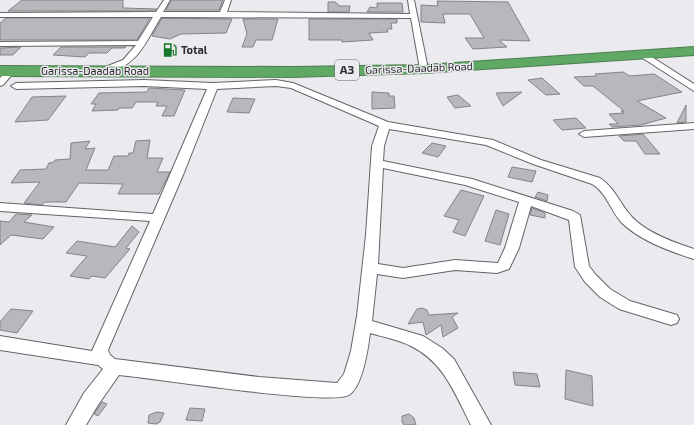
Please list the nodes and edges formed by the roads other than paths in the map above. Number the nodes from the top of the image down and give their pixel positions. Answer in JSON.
{"nodes":[{"id":1,"x":167,"y":0,"type":"edge"},
{"id":2,"x":228,"y":0,"type":"edge"},
{"id":3,"x":411,"y":0,"type":"edge"},
{"id":4,"x":158,"y":14,"type":"junction"},
{"id":5,"x":223,"y":14,"type":"junction"},
{"id":6,"x":0,"y":15,"type":"edge"},
{"id":7,"x":413,"y":16,"type":"junction"},
{"id":8,"x":141,"y":43,"type":"junction"},
{"id":9,"x":0,"y":44,"type":"edge"},
{"id":10,"x":694,"y":51,"type":"edge"},
{"id":11,"x":644,"y":55,"type":"junction"},
{"id":12,"x":424,"y":68,"type":"junction"},
{"id":13,"x":6,"y":71,"type":"edge"},
{"id":14,"x":103,"y":71,"type":"junction"},
{"id":15,"x":0,"y":83,"type":"edge"},
{"id":16,"x":16,"y":86,"type":"dead end"},
{"id":17,"x":213,"y":86,"type":"junction"},
{"id":18,"x":694,"y":88,"type":"edge"},
{"id":19,"x":385,"y":125,"type":"junction"},
{"id":20,"x":694,"y":126,"type":"edge"},
{"id":21,"x":584,"y":134,"type":"dead end"},
{"id":22,"x":377,"y":163,"type":"junction"},
{"id":23,"x":526,"y":200,"type":"junction"},
{"id":24,"x":0,"y":207,"type":"edge"},
{"id":25,"x":158,"y":218,"type":"junction"},
{"id":26,"x":694,"y":254,"type":"edge"},
{"id":27,"x":370,"y":268,"type":"junction"},
{"id":28,"x":671,"y":319,"type":"dead end"},
{"id":29,"x":364,"y":325,"type":"junction"},
{"id":30,"x":0,"y":343,"type":"edge"},
{"id":31,"x":108,"y":363,"type":"junction"},
{"id":32,"x":76,"y":425,"type":"edge"},
{"id":33,"x":482,"y":425,"type":"edge"}],
"edges":[{"from":1,"to":4,"type":"street"},
{"from":2,"to":5,"type":"street"},
{"from":3,"to":7,"type":"street"},
{"from":4,"to":5,"type":"street"},
{"from":4,"to":6,"type":"street"},
{"from":4,"to":8,"type":"street"},
{"from":5,"to":7,"type":"street"},
{"from":7,"to":12,"type":"street"},
{"from":8,"to":9,"type":"street"},
{"from":8,"to":14,"type":"street"},
{"from":10,"to":11,"type":"highway","name":"Garissa-Daadab Road","number":"A3"},
{"from":11,"to":12,"type":"highway","name":"Garissa-Daadab Road","number":"A3"},
{"from":11,"to":18,"type":"street"},
{"from":12,"to":14,"type":"highway","name":"Garissa-Daadab Road","number":"A3"},
{"from":13,"to":14,"type":"highway","name":"Garissa-Daadab Road","number":"A3"},
{"from":13,"to":15,"type":"street"},
{"from":16,"to":17,"type":"street"},
{"from":17,"to":19,"type":"street"},
{"from":17,"to":25,"type":"street"},
{"from":19,"to":22,"type":"street"},
{"from":19,"to":26,"type":"street"},
{"from":20,"to":21,"type":"street"},
{"from":22,"to":23,"type":"street"},
{"from":22,"to":27,"type":"street"},
{"from":23,"to":27,"type":"street"},
{"from":23,"to":28,"type":"street"},
{"from":24,"to":25,"type":"street"},
{"from":25,"to":31,"type":"street"},
{"from":27,"to":29,"type":"street"},
{"from":29,"to":31,"type":"street"},
{"from":29,"to":33,"type":"street"},
{"from":30,"to":31,"type":"street"},
{"from":31,"to":32,"type":"street"}]}
